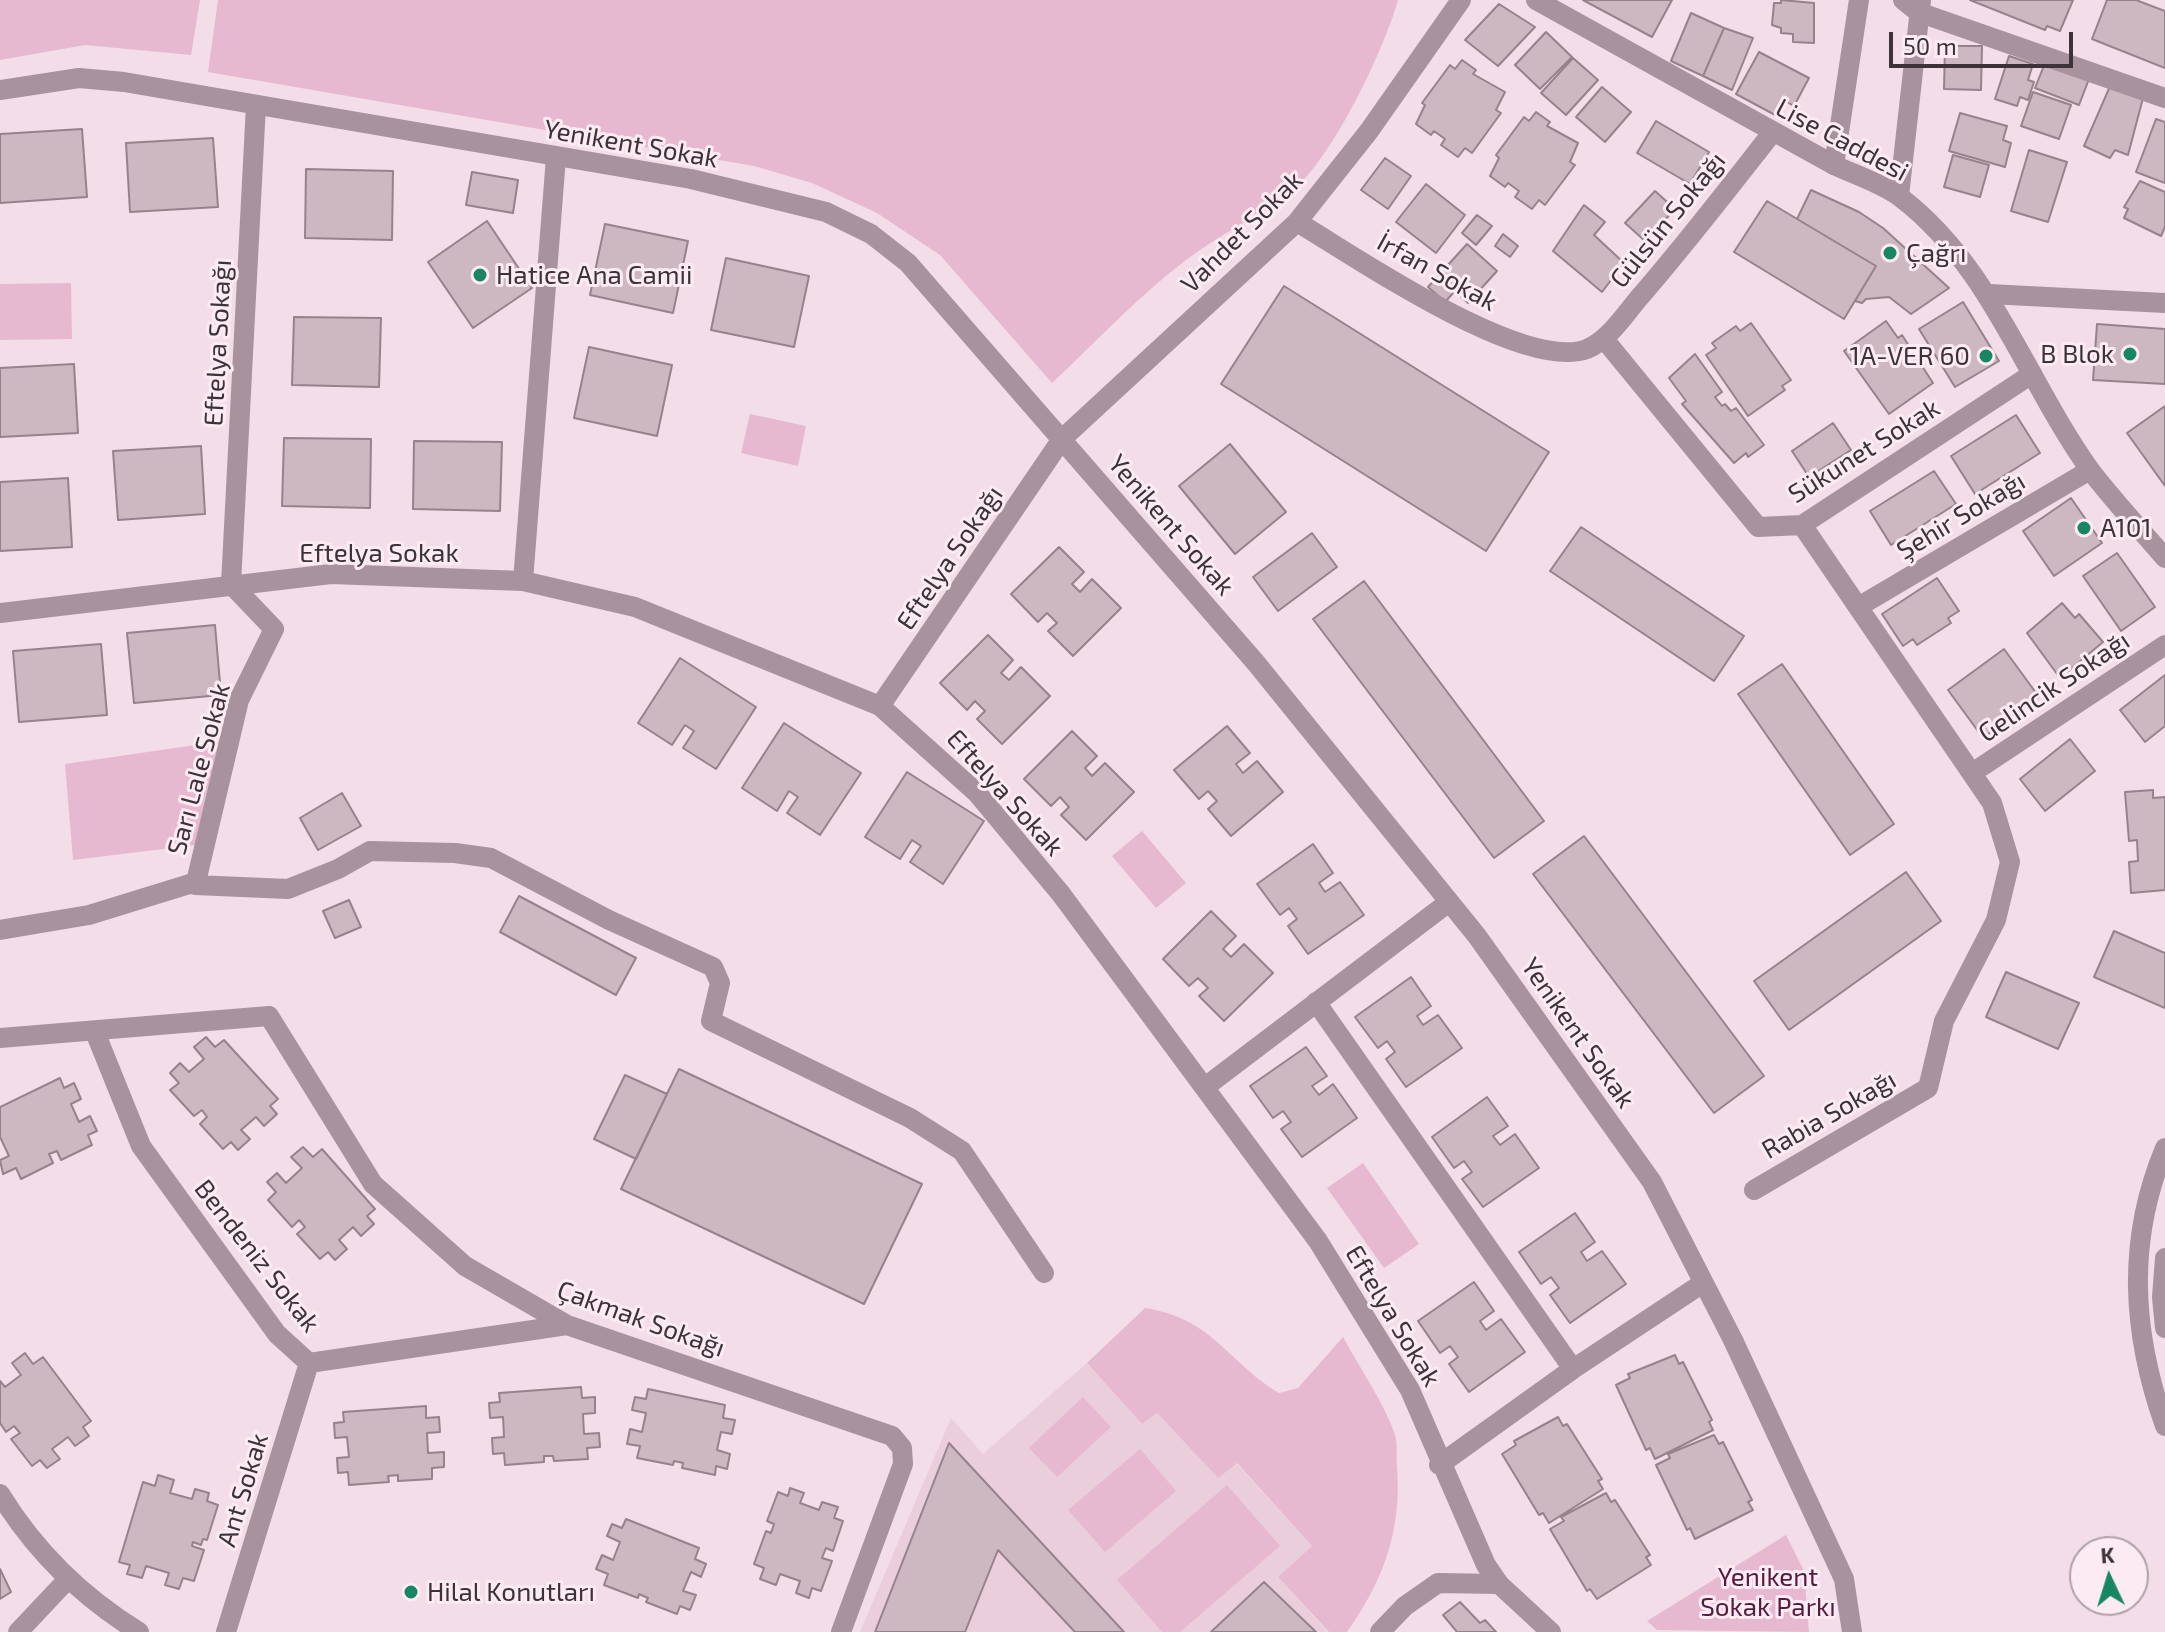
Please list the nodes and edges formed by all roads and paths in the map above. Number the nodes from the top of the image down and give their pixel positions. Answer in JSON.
{"nodes":[{"id":1,"x":1461,"y":0,"type":"edge"},
{"id":2,"x":1536,"y":0,"type":"edge"},
{"id":3,"x":1859,"y":0,"type":"edge"},
{"id":4,"x":1914,"y":4,"type":"edge"},
{"id":5,"x":0,"y":90,"type":"edge"},
{"id":6,"x":2165,"y":98,"type":"edge"},
{"id":7,"x":256,"y":105,"type":"junction"},
{"id":8,"x":1772,"y":133,"type":"junction"},
{"id":9,"x":556,"y":157,"type":"junction"},
{"id":10,"x":1834,"y":165,"type":"junction"},
{"id":11,"x":1899,"y":196,"type":"junction"},
{"id":12,"x":1297,"y":222,"type":"junction"},
{"id":13,"x":1989,"y":294,"type":"junction"},
{"id":14,"x":2165,"y":303,"type":"edge"},
{"id":15,"x":1604,"y":339,"type":"junction"},
{"id":16,"x":2032,"y":374,"type":"junction"},
{"id":17,"x":1062,"y":439,"type":"junction"},
{"id":18,"x":2090,"y":470,"type":"junction"},
{"id":19,"x":1802,"y":525,"type":"junction"},
{"id":20,"x":2165,"y":558,"type":"edge"},
{"id":21,"x":523,"y":581,"type":"junction"},
{"id":22,"x":231,"y":584,"type":"junction"},
{"id":23,"x":1858,"y":607,"type":"junction"},
{"id":24,"x":0,"y":613,"type":"edge"},
{"id":25,"x":2165,"y":645,"type":"edge"},
{"id":26,"x":880,"y":706,"type":"junction"},
{"id":27,"x":1972,"y":773,"type":"junction"},
{"id":28,"x":195,"y":885,"type":"junction"},
{"id":29,"x":1449,"y":902,"type":"junction"},
{"id":30,"x":0,"y":930,"type":"edge"},
{"id":31,"x":1316,"y":1002,"type":"junction"},
{"id":32,"x":95,"y":1032,"type":"junction"},
{"id":33,"x":0,"y":1038,"type":"edge"},
{"id":34,"x":1205,"y":1087,"type":"junction"},
{"id":35,"x":2165,"y":1148,"type":"edge"},
{"id":36,"x":1754,"y":1190,"type":"dead end"},
{"id":37,"x":2165,"y":1258,"type":"edge"},
{"id":38,"x":1044,"y":1273,"type":"dead end"},
{"id":39,"x":1703,"y":1283,"type":"junction"},
{"id":40,"x":567,"y":1325,"type":"junction"},
{"id":41,"x":2165,"y":1328,"type":"edge"},
{"id":42,"x":309,"y":1363,"type":"junction"},
{"id":43,"x":1573,"y":1369,"type":"junction"},
{"id":44,"x":2165,"y":1426,"type":"edge"},
{"id":45,"x":1439,"y":1465,"type":"junction"},
{"id":46,"x":0,"y":1494,"type":"edge"},
{"id":47,"x":68,"y":1579,"type":"junction"},
{"id":48,"x":1499,"y":1584,"type":"junction"},
{"id":49,"x":18,"y":1632,"type":"edge"},
{"id":50,"x":139,"y":1632,"type":"edge"},
{"id":51,"x":226,"y":1632,"type":"edge"},
{"id":52,"x":841,"y":1632,"type":"edge"},
{"id":53,"x":1380,"y":1632,"type":"edge"},
{"id":54,"x":1551,"y":1632,"type":"edge"},
{"id":55,"x":1852,"y":1632,"type":"edge"}],
"edges":[{"from":1,"to":12,"type":"street","name":"Vahdet Sokak"},
{"from":2,"to":8,"type":"street","name":"Lise Caddesi"},
{"from":3,"to":10,"type":"street"},
{"from":4,"to":6,"type":"street"},
{"from":4,"to":11,"type":"street"},
{"from":5,"to":7,"type":"street","name":"Yenikent Sokak"},
{"from":7,"to":9,"type":"street","name":"Yenikent Sokak"},
{"from":7,"to":22,"type":"street","name":"Eftelya Sokağı"},
{"from":8,"to":10,"type":"street","name":"Lise Caddesi"},
{"from":8,"to":15,"type":"street","name":"Gülsün Sokağı"},
{"from":9,"to":17,"type":"street","name":"Yenikent Sokak"},
{"from":9,"to":21,"type":"street"},
{"from":10,"to":11,"type":"street","name":"Lise Caddesi"},
{"from":11,"to":13,"type":"street","name":"Lise Caddesi"},
{"from":12,"to":15,"type":"street","name":"İrfan Sokak"},
{"from":12,"to":17,"type":"street","name":"Vahdet Sokak"},
{"from":13,"to":14,"type":"street"},
{"from":13,"to":16,"type":"street","name":"Lise Caddesi"},
{"from":15,"to":19,"type":"street","name":"Sükunet Sokak"},
{"from":16,"to":18,"type":"street","name":"Lise Caddesi"},
{"from":16,"to":19,"type":"street","name":"Sükunet Sokak"},
{"from":17,"to":26,"type":"street","name":"Eftelya Sokağı"},
{"from":17,"to":29,"type":"street","name":"Yenikent Sokak"},
{"from":18,"to":20,"type":"street","name":"Lise Caddesi"},
{"from":18,"to":23,"type":"street","name":"Şehir Sokağı"},
{"from":19,"to":23,"type":"street","name":"Rabia Sokağı"},
{"from":21,"to":22,"type":"street","name":"Eftelya Sokak"},
{"from":21,"to":26,"type":"street","name":"Eftelya Sokak"},
{"from":22,"to":24,"type":"street","name":"Eftelya Sokak"},
{"from":22,"to":28,"type":"street","name":"Sarı Lale Sokak"},
{"from":23,"to":27,"type":"street","name":"Rabia Sokağı"},
{"from":25,"to":27,"type":"street","name":"Gelincik Sokağı"},
{"from":26,"to":34,"type":"street","name":"Eftelya Sokak"},
{"from":27,"to":36,"type":"street","name":"Rabia Sokağı"},
{"from":28,"to":30,"type":"street","name":"Sarı Lale Sokak"},
{"from":28,"to":38,"type":"street"},
{"from":29,"to":31,"type":"street"},
{"from":29,"to":39,"type":"street","name":"Yenikent Sokak"},
{"from":31,"to":34,"type":"street"},
{"from":31,"to":43,"type":"street"},
{"from":32,"to":33,"type":"street","name":"Çakmak Sokağı"},
{"from":32,"to":40,"type":"street","name":"Çakmak Sokağı"},
{"from":32,"to":42,"type":"street","name":"Bendeniz Sokak"},
{"from":34,"to":45,"type":"street","name":"Eftelya Sokak"},
{"from":35,"to":44,"type":"street"},
{"from":37,"to":41,"type":"street"},
{"from":39,"to":43,"type":"street"},
{"from":39,"to":55,"type":"street","name":"Yenikent Sokak"},
{"from":40,"to":42,"type":"street","name":"Bendeniz Sokak"},
{"from":40,"to":52,"type":"street","name":"Çakmak Sokağı"},
{"from":42,"to":51,"type":"street","name":"Ant Sokak"},
{"from":43,"to":45,"type":"street"},
{"from":45,"to":48,"type":"street","name":"Eftelya Sokak"},
{"from":46,"to":47,"type":"street"},
{"from":47,"to":49,"type":"street"},
{"from":47,"to":50,"type":"street"},
{"from":48,"to":53,"type":"street"},
{"from":48,"to":54,"type":"street","name":"Eftelya Sokak"}]}
